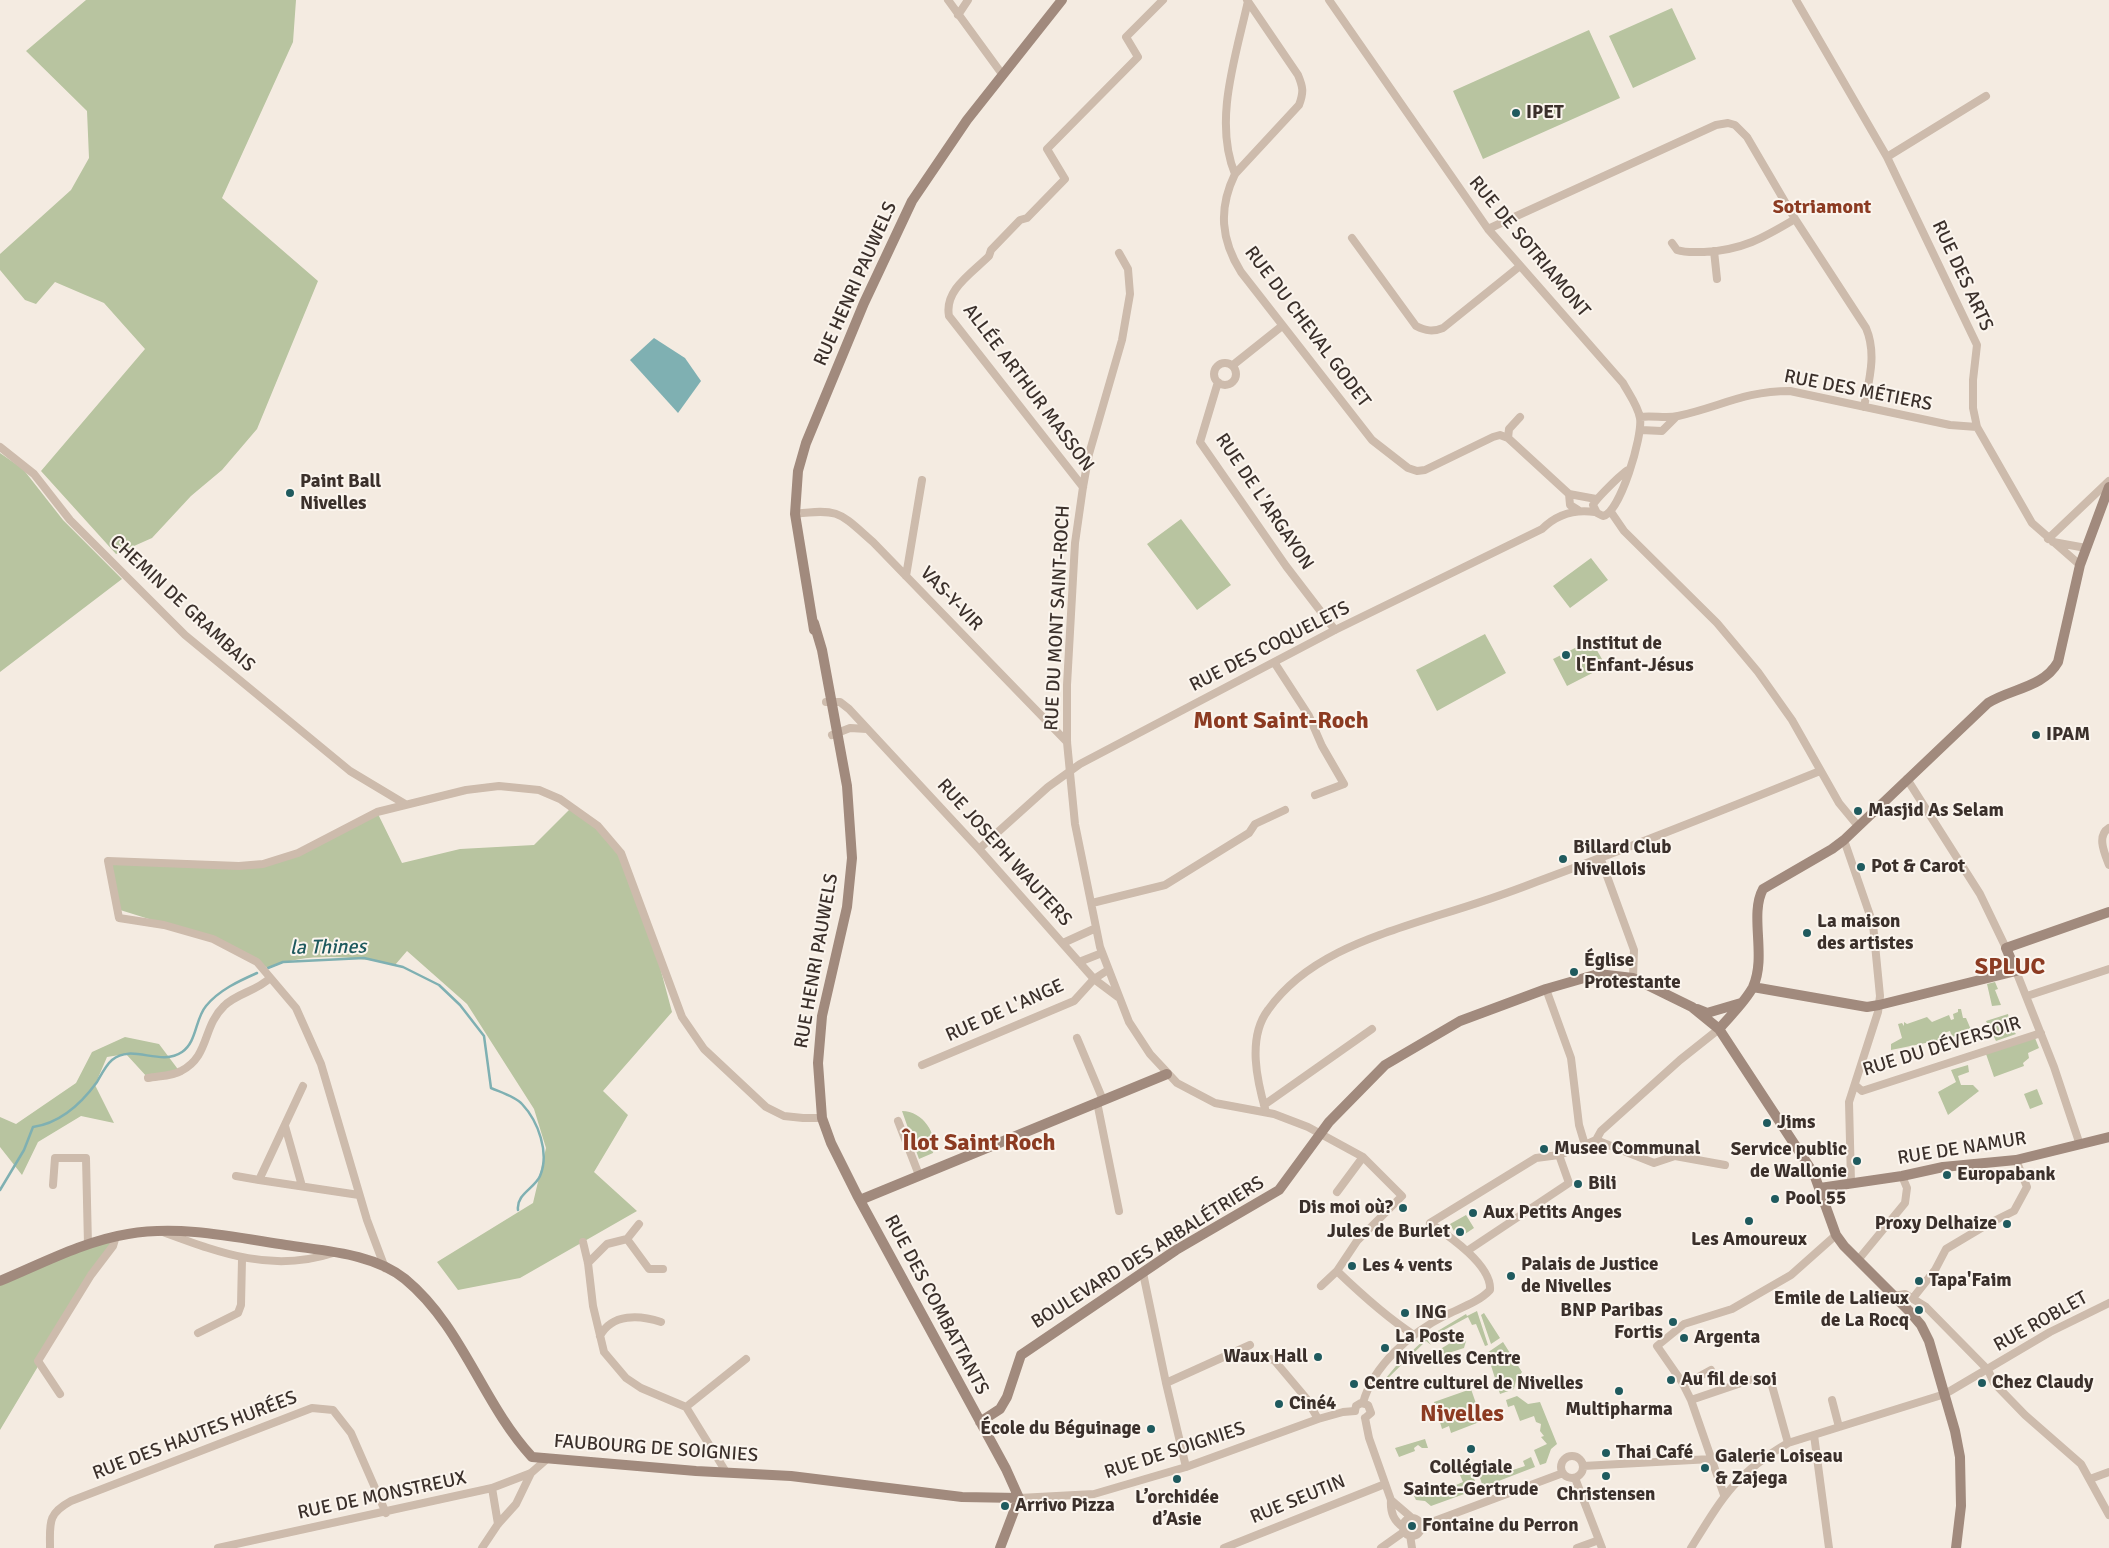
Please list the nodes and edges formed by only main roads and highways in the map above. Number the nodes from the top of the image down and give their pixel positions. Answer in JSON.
{"nodes":[{"id":1,"x":1062,"y":0,"type":"edge"},
{"id":2,"x":2109,"y":487,"type":"edge"},
{"id":3,"x":2109,"y":912,"type":"edge"},
{"id":4,"x":1753,"y":987,"type":"junction"},
{"id":5,"x":1742,"y":1003,"type":"junction"},
{"id":6,"x":1692,"y":1007,"type":"junction"},
{"id":7,"x":1719,"y":1029,"type":"junction"},
{"id":8,"x":1167,"y":1074,"type":"road end"},
{"id":9,"x":825,"y":1129,"type":"joint"},
{"id":10,"x":2109,"y":1137,"type":"edge"},
{"id":11,"x":1820,"y":1188,"type":"junction"},
{"id":12,"x":860,"y":1200,"type":"junction"},
{"id":13,"x":0,"y":1281,"type":"edge"},
{"id":14,"x":980,"y":1422,"type":"junction"},
{"id":15,"x":1019,"y":1498,"type":"junction"},
{"id":16,"x":1000,"y":1548,"type":"edge"},
{"id":17,"x":1956,"y":1548,"type":"edge"}],
"edges":[{"from":1,"to":9,"type":"main road","name":"RUE HENRI PAUWELS"},
{"from":2,"to":4,"type":"main road"},
{"from":3,"to":4,"type":"main road"},
{"from":4,"to":5,"type":"main road"},
{"from":5,"to":6,"type":"main road"},
{"from":5,"to":7,"type":"main road"},
{"from":6,"to":7,"type":"main road"},
{"from":6,"to":14,"type":"main road","name":"BOULEVARD DES ARBALÉTRIERS"},
{"from":7,"to":11,"type":"main road"},
{"from":8,"to":12,"type":"main road"},
{"from":9,"to":12,"type":"main road","name":"RUE DES COMBATTANTS"},
{"from":10,"to":11,"type":"main road","name":"RUE DE NAMUR"},
{"from":11,"to":17,"type":"main road"},
{"from":12,"to":14,"type":"main road","name":"RUE DES COMBATTANTS"},
{"from":13,"to":15,"type":"main road","name":"FAUBOURG DE SOIGNIES"},
{"from":14,"to":15,"type":"main road","name":"RUE DES COMBATTANTS"},
{"from":15,"to":16,"type":"main road"}]}
